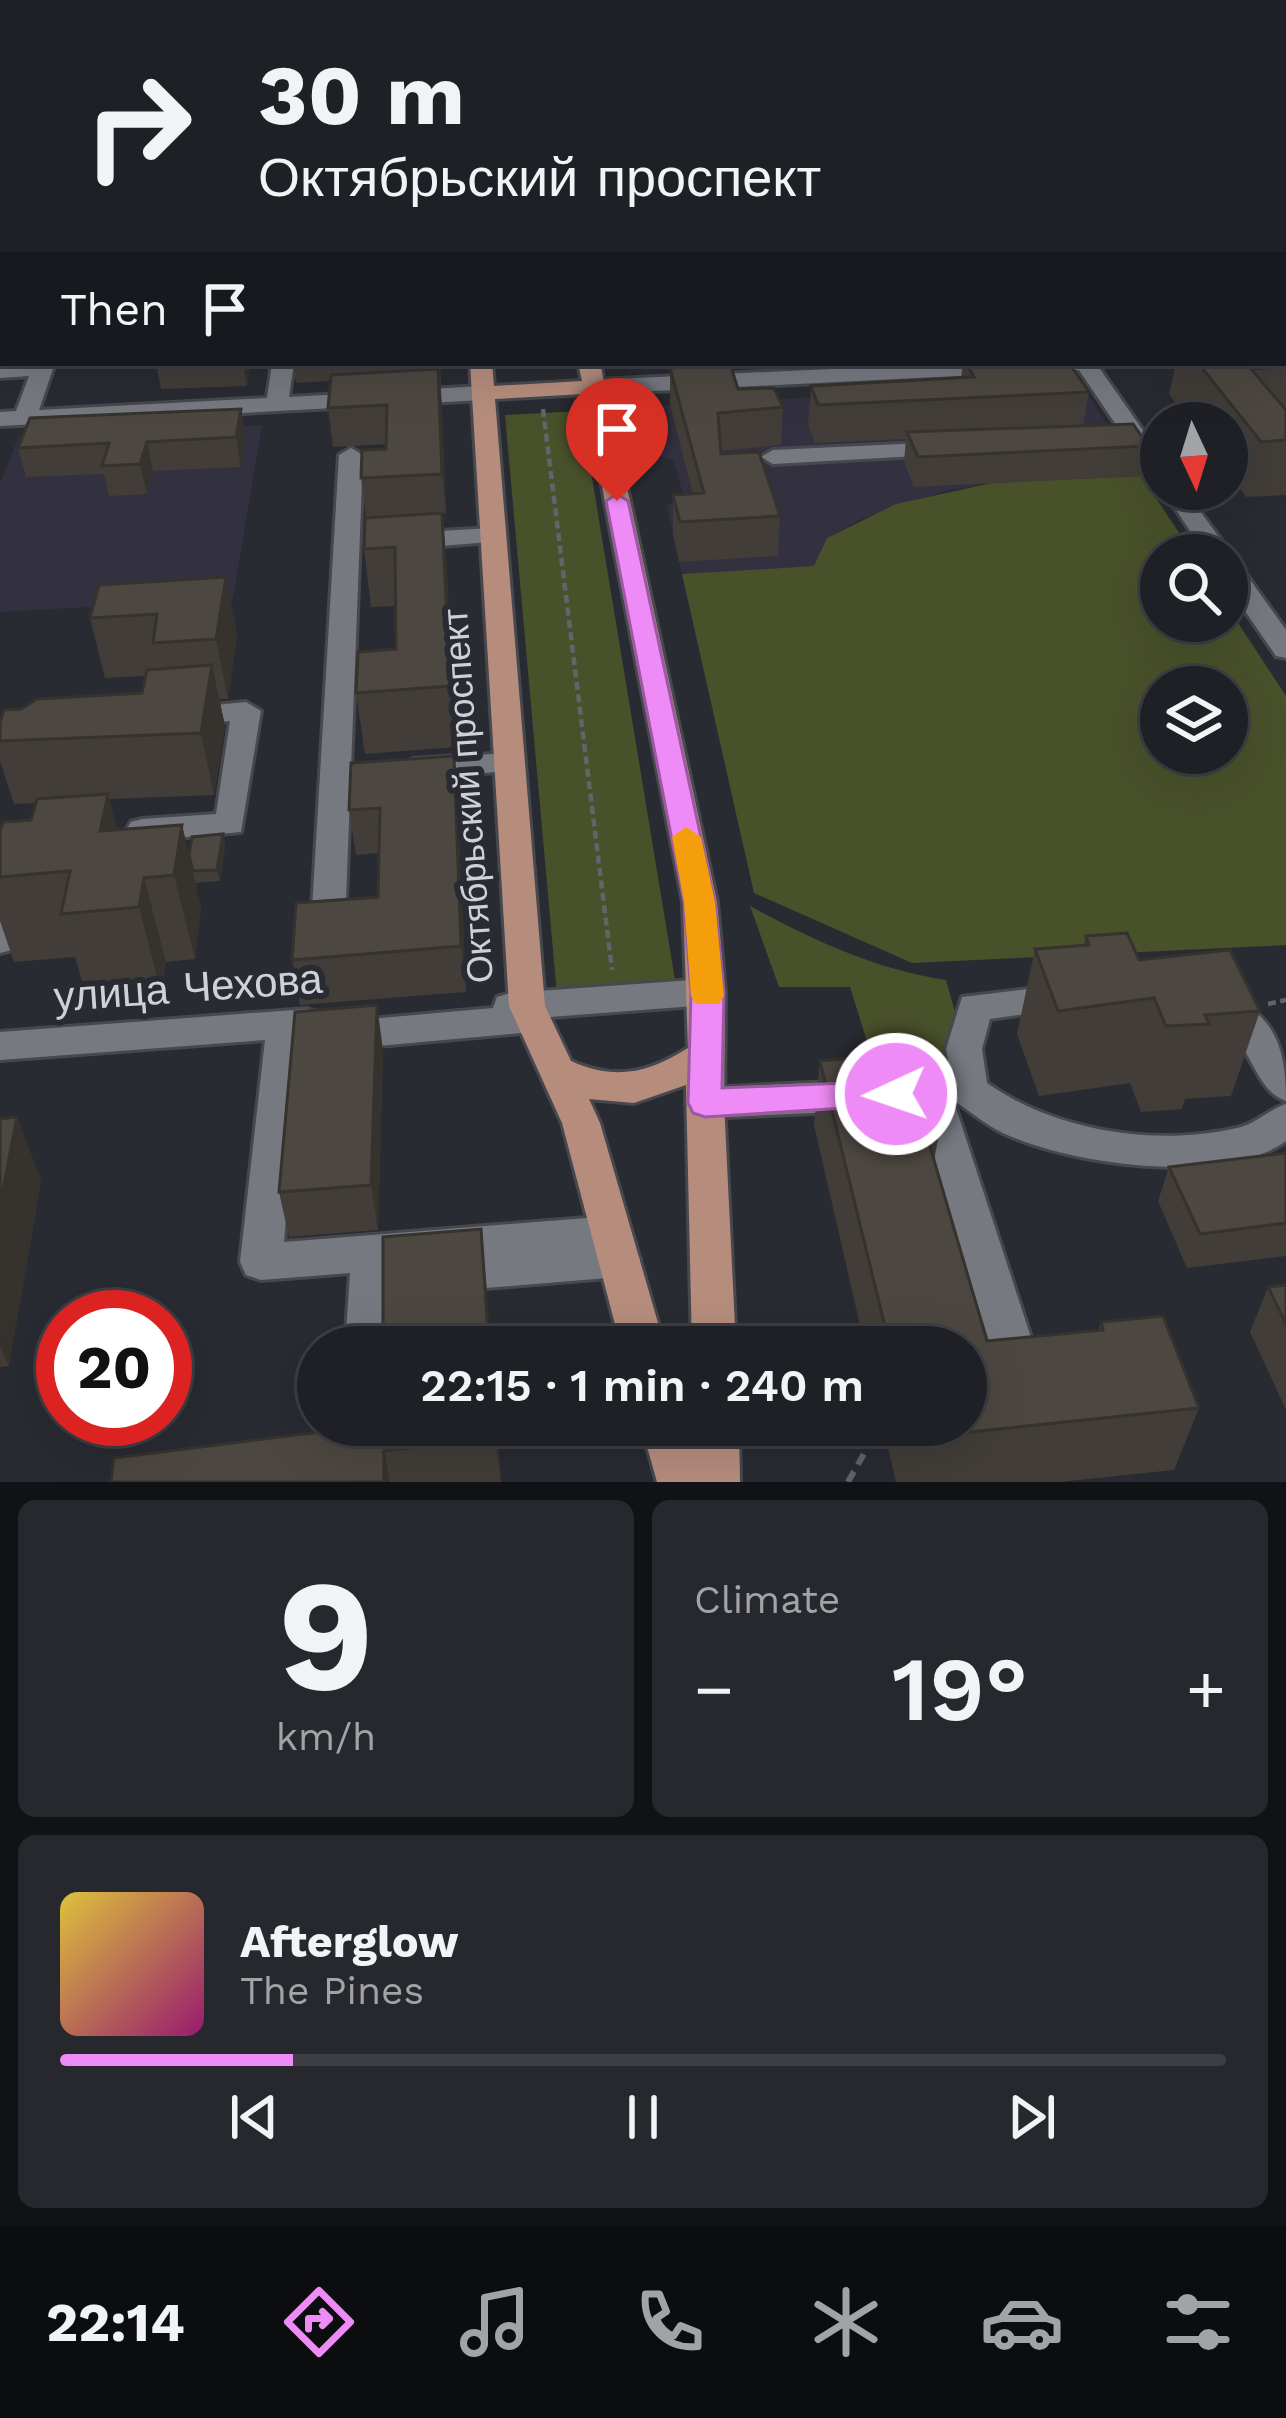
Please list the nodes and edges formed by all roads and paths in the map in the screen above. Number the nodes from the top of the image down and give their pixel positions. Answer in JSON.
{"nodes":[{"id":1,"x":43,"y":366,"type":"edge"},
{"id":2,"x":283,"y":366,"type":"edge"},
{"id":3,"x":971,"y":366,"type":"edge"},
{"id":4,"x":1086,"y":366,"type":"edge"},
{"id":5,"x":801,"y":369,"type":"edge"},
{"id":6,"x":0,"y":371,"type":"edge"},
{"id":7,"x":592,"y":375,"type":"edge"},
{"id":8,"x":482,"y":378,"type":"edge"},
{"id":9,"x":536,"y":390,"type":"junction"},
{"id":10,"x":278,"y":404,"type":"junction"},
{"id":11,"x":12,"y":418,"type":"edge"},
{"id":12,"x":1137,"y":439,"type":"junction"},
{"id":13,"x":1105,"y":441,"type":"edge"},
{"id":14,"x":1140,"y":443,"type":"edge"},
{"id":15,"x":976,"y":447,"type":"edge"},
{"id":16,"x":351,"y":455,"type":"dead end"},
{"id":17,"x":773,"y":458,"type":"dead end"},
{"id":18,"x":493,"y":536,"type":"junction"},
{"id":19,"x":346,"y":544,"type":"junction"},
{"id":20,"x":1248,"y":596,"type":"edge"},
{"id":21,"x":1286,"y":650,"type":"edge"},
{"id":22,"x":157,"y":717,"type":"edge"},
{"id":23,"x":509,"y":763,"type":"junction"},
{"id":24,"x":358,"y":773,"type":"junction"},
{"id":25,"x":116,"y":832,"type":"edge"},
{"id":26,"x":20,"y":859,"type":"edge"},
{"id":27,"x":328,"y":926,"type":"edge"},
{"id":28,"x":0,"y":941,"type":"edge"},
{"id":29,"x":707,"y":992,"type":"junction"},
{"id":30,"x":1096,"y":994,"type":"edge"},
{"id":31,"x":617,"y":999,"type":"junction"},
{"id":32,"x":1194,"y":1000,"type":"edge"},
{"id":33,"x":529,"y":1012,"type":"junction"},
{"id":34,"x":0,"y":1046,"type":"edge"},
{"id":35,"x":706,"y":1055,"type":"junction"},
{"id":36,"x":557,"y":1071,"type":"junction"},
{"id":37,"x":1286,"y":1086,"type":"edge"},
{"id":38,"x":951,"y":1092,"type":"junction"},
{"id":39,"x":705,"y":1103,"type":"junction"},
{"id":40,"x":1286,"y":1119,"type":"edge"},
{"id":41,"x":615,"y":1246,"type":"junction"},
{"id":42,"x":368,"y":1326,"type":"edge"},
{"id":43,"x":637,"y":1326,"type":"edge"},
{"id":44,"x":713,"y":1326,"type":"edge"},
{"id":45,"x":1021,"y":1374,"type":"edge"},
{"id":46,"x":670,"y":1446,"type":"edge"},
{"id":47,"x":716,"y":1446,"type":"edge"},
{"id":48,"x":868,"y":1446,"type":"edge"},
{"id":49,"x":680,"y":1482,"type":"edge"},
{"id":50,"x":717,"y":1482,"type":"edge"},
{"id":51,"x":848,"y":1482,"type":"edge"}],
"edges":[{"from":1,"to":6,"type":"street"},
{"from":1,"to":11,"type":"street"},
{"from":2,"to":10,"type":"street"},
{"from":3,"to":5,"type":"street"},
{"from":4,"to":12,"type":"street"},
{"from":5,"to":7,"type":"street"},
{"from":7,"to":9,"type":"main road"},
{"from":7,"to":29,"type":"main road"},
{"from":8,"to":9,"type":"main road"},
{"from":8,"to":10,"type":"street"},
{"from":8,"to":18,"type":"main road","name":"Октябрьский проспект"},
{"from":9,"to":31,"type":"path"},
{"from":10,"to":11,"type":"street"},
{"from":12,"to":13,"type":"street"},
{"from":12,"to":14,"type":"street"},
{"from":15,"to":17,"type":"street"},
{"from":16,"to":19,"type":"street"},
{"from":18,"to":19,"type":"street"},
{"from":18,"to":23,"type":"main road","name":"Октябрьский проспект"},
{"from":19,"to":24,"type":"street"},
{"from":20,"to":21,"type":"street"},
{"from":22,"to":25,"type":"street"},
{"from":23,"to":24,"type":"street"},
{"from":23,"to":33,"type":"main road","name":"Октябрьский проспект"},
{"from":24,"to":27,"type":"street"},
{"from":26,"to":28,"type":"street"},
{"from":29,"to":31,"type":"street"},
{"from":29,"to":35,"type":"main road"},
{"from":30,"to":38,"type":"street"},
{"from":31,"to":33,"type":"street"},
{"from":32,"to":37,"type":"street"},
{"from":33,"to":34,"type":"street","name":"улица Чехова"},
{"from":33,"to":36,"type":"main road","name":"Октябрьский проспект"},
{"from":33,"to":41,"type":"street"},
{"from":35,"to":36,"type":"main road"},
{"from":35,"to":39,"type":"main road"},
{"from":36,"to":41,"type":"main road","name":"Октябрьский проспект"},
{"from":38,"to":39,"type":"street"},
{"from":38,"to":40,"type":"street"},
{"from":38,"to":45,"type":"street"},
{"from":39,"to":44,"type":"main road"},
{"from":41,"to":42,"type":"street"},
{"from":41,"to":43,"type":"main road","name":"Октябрьский проспект"},
{"from":46,"to":49,"type":"main road"},
{"from":47,"to":50,"type":"main road"},
{"from":48,"to":51,"type":"path"}]}
